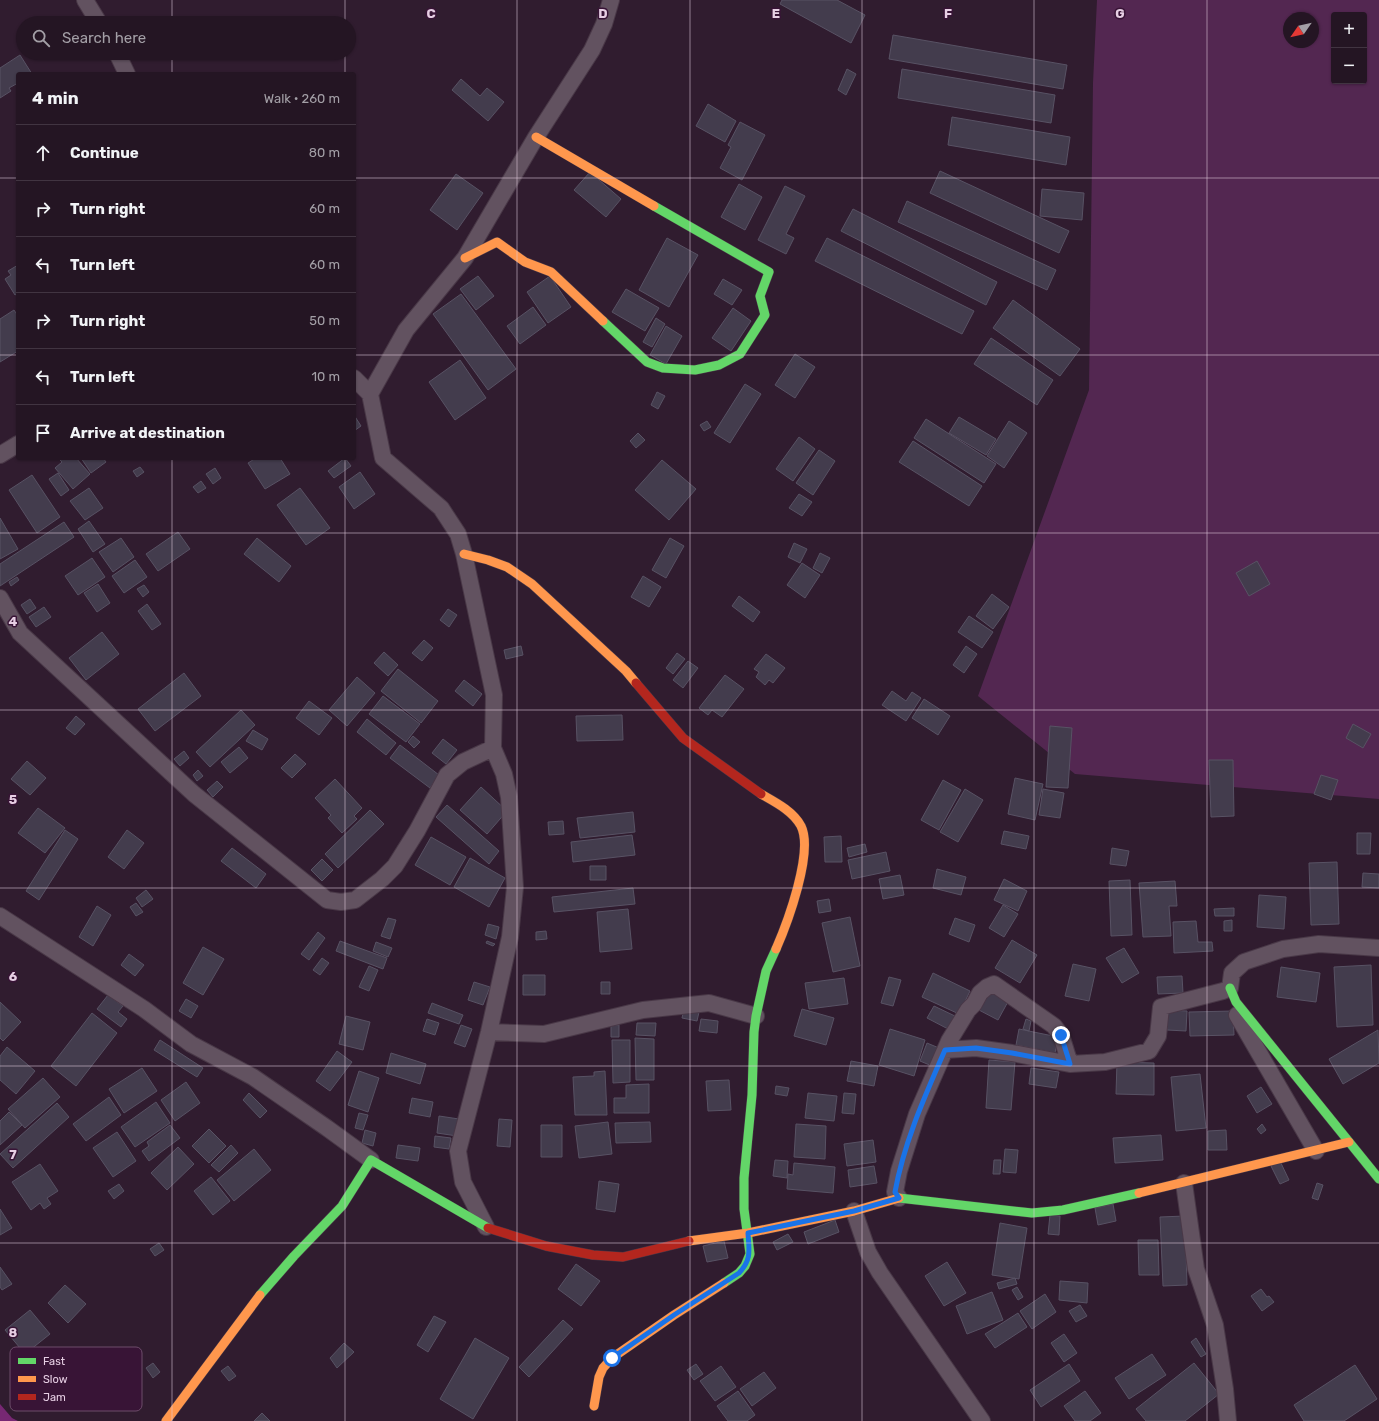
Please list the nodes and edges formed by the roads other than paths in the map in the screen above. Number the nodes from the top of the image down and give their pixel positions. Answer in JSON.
{"nodes":[{"id":1,"x":85,"y":0,"type":"edge"},
{"id":2,"x":611,"y":0,"type":"edge"},
{"id":3,"x":95,"y":16,"type":"edge"},
{"id":4,"x":120,"y":60,"type":"edge"},
{"id":5,"x":126,"y":72,"type":"edge"},
{"id":6,"x":536,"y":136,"type":"junction"},
{"id":7,"x":465,"y":258,"type":"junction"},
{"id":8,"x":356,"y":380,"type":"edge"},
{"id":9,"x":370,"y":394,"type":"junction"},
{"id":10,"x":16,"y":445,"type":"edge"},
{"id":11,"x":0,"y":455,"type":"edge"},
{"id":12,"x":464,"y":554,"type":"junction"},
{"id":13,"x":0,"y":598,"type":"edge"},
{"id":14,"x":493,"y":748,"type":"junction"},
{"id":15,"x":0,"y":916,"type":"edge"},
{"id":16,"x":1379,"y":948,"type":"edge"},
{"id":17,"x":1226,"y":990,"type":"junction"},
{"id":18,"x":756,"y":1016,"type":"junction"},
{"id":19,"x":489,"y":1032,"type":"junction"},
{"id":20,"x":945,"y":1050,"type":"junction"},
{"id":21,"x":1070,"y":1064,"type":"junction"},
{"id":22,"x":1349,"y":1142,"type":"junction"},
{"id":23,"x":1316,"y":1151,"type":"junction"},
{"id":24,"x":371,"y":1160,"type":"junction"},
{"id":25,"x":1379,"y":1179,"type":"edge"},
{"id":26,"x":1184,"y":1183,"type":"junction"},
{"id":27,"x":899,"y":1198,"type":"junction"},
{"id":28,"x":854,"y":1211,"type":"junction"},
{"id":29,"x":486,"y":1227,"type":"junction"},
{"id":30,"x":748,"y":1233,"type":"junction"},
{"id":31,"x":594,"y":1406,"type":"dead end"},
{"id":32,"x":166,"y":1421,"type":"edge"},
{"id":33,"x":982,"y":1421,"type":"edge"},
{"id":34,"x":1228,"y":1421,"type":"edge"}],
"edges":[{"from":1,"to":3,"type":"street"},
{"from":2,"to":6,"type":"street"},
{"from":4,"to":5,"type":"street"},
{"from":6,"to":7,"type":"street"},
{"from":6,"to":7,"type":"street"},
{"from":7,"to":9,"type":"street"},
{"from":8,"to":9,"type":"street"},
{"from":9,"to":12,"type":"street"},
{"from":10,"to":11,"type":"street"},
{"from":12,"to":14,"type":"street"},
{"from":12,"to":18,"type":"street"},
{"from":13,"to":14,"type":"street"},
{"from":14,"to":19,"type":"street"},
{"from":15,"to":24,"type":"street"},
{"from":16,"to":17,"type":"street"},
{"from":17,"to":21,"type":"street"},
{"from":17,"to":22,"type":"street"},
{"from":17,"to":23,"type":"street"},
{"from":18,"to":19,"type":"street"},
{"from":18,"to":30,"type":"street"},
{"from":19,"to":29,"type":"street"},
{"from":20,"to":21,"type":"street"},
{"from":20,"to":21,"type":"street"},
{"from":20,"to":27,"type":"street"},
{"from":22,"to":23,"type":"street"},
{"from":22,"to":25,"type":"street"},
{"from":23,"to":26,"type":"street"},
{"from":24,"to":29,"type":"street"},
{"from":24,"to":32,"type":"street"},
{"from":26,"to":27,"type":"street"},
{"from":26,"to":34,"type":"street"},
{"from":27,"to":28,"type":"street"},
{"from":28,"to":30,"type":"street"},
{"from":28,"to":33,"type":"street"},
{"from":29,"to":30,"type":"street"},
{"from":30,"to":31,"type":"street"}]}
